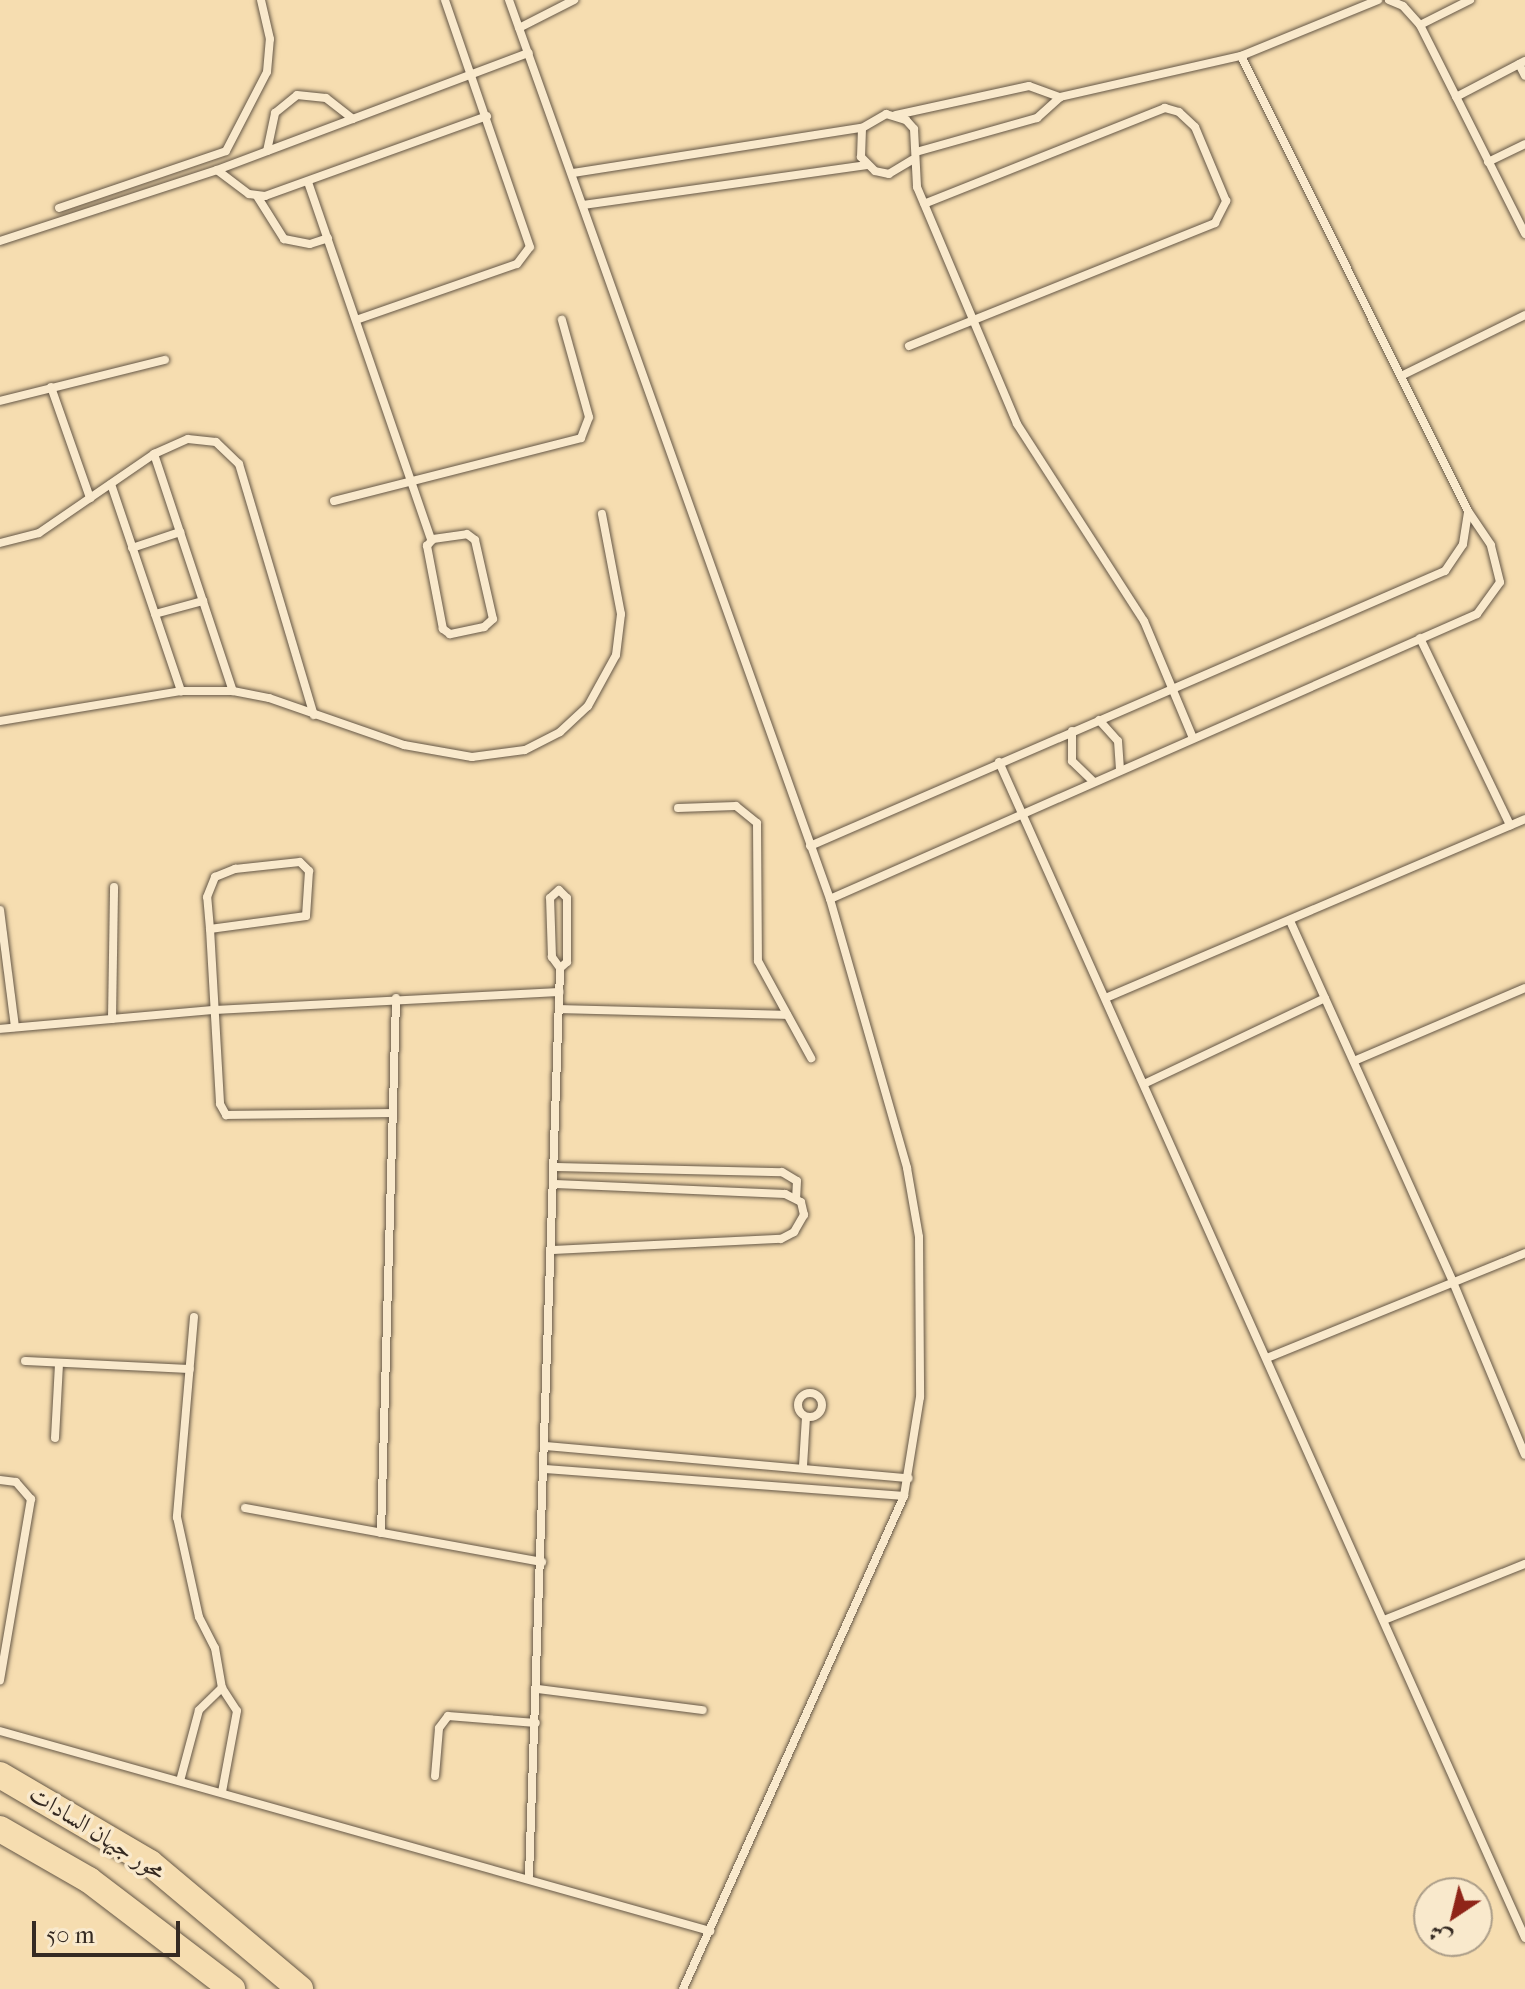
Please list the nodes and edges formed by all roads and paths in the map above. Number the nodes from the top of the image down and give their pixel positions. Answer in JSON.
{"nodes":[{"id":1,"x":261,"y":0,"type":"edge"},
{"id":2,"x":445,"y":0,"type":"edge"},
{"id":3,"x":509,"y":0,"type":"edge"},
{"id":4,"x":574,"y":0,"type":"edge"},
{"id":5,"x":1378,"y":0,"type":"edge"},
{"id":6,"x":1389,"y":0,"type":"edge"},
{"id":7,"x":1470,"y":0,"type":"edge"},
{"id":8,"x":1420,"y":25,"type":"junction"},
{"id":9,"x":519,"y":28,"type":"junction"},
{"id":10,"x":529,"y":53,"type":"junction"},
{"id":11,"x":1241,"y":56,"type":"junction"},
{"id":12,"x":1522,"y":63,"type":"edge"},
{"id":13,"x":472,"y":74,"type":"junction"},
{"id":14,"x":1525,"y":76,"type":"edge"},
{"id":15,"x":1060,"y":97,"type":"junction"},
{"id":16,"x":1456,"y":97,"type":"junction"},
{"id":17,"x":896,"y":115,"type":"junction"},
{"id":18,"x":487,"y":116,"type":"junction"},
{"id":19,"x":353,"y":119,"type":"junction"},
{"id":20,"x":862,"y":128,"type":"junction"},
{"id":21,"x":1525,"y":144,"type":"edge"},
{"id":22,"x":267,"y":151,"type":"junction"},
{"id":23,"x":914,"y":156,"type":"junction"},
{"id":24,"x":1488,"y":162,"type":"junction"},
{"id":25,"x":867,"y":165,"type":"junction"},
{"id":26,"x":217,"y":170,"type":"junction"},
{"id":27,"x":573,"y":173,"type":"junction"},
{"id":28,"x":308,"y":182,"type":"junction"},
{"id":29,"x":257,"y":196,"type":"junction"},
{"id":30,"x":924,"y":204,"type":"junction"},
{"id":31,"x":583,"y":205,"type":"junction"},
{"id":32,"x":59,"y":208,"type":"dead end"},
{"id":33,"x":1525,"y":233,"type":"edge"},
{"id":34,"x":328,"y":238,"type":"junction"},
{"id":35,"x":0,"y":241,"type":"edge"},
{"id":36,"x":1525,"y":315,"type":"edge"},
{"id":37,"x":356,"y":320,"type":"junction"},
{"id":38,"x":562,"y":320,"type":"dead end"},
{"id":39,"x":972,"y":322,"type":"junction"},
{"id":40,"x":909,"y":346,"type":"dead end"},
{"id":41,"x":165,"y":360,"type":"dead end"},
{"id":42,"x":1401,"y":376,"type":"junction"},
{"id":43,"x":51,"y":387,"type":"junction"},
{"id":44,"x":0,"y":401,"type":"edge"},
{"id":45,"x":154,"y":454,"type":"junction"},
{"id":46,"x":411,"y":483,"type":"junction"},
{"id":47,"x":111,"y":484,"type":"junction"},
{"id":48,"x":90,"y":498,"type":"junction"},
{"id":49,"x":334,"y":501,"type":"dead end"},
{"id":50,"x":1468,"y":511,"type":"junction"},
{"id":51,"x":602,"y":514,"type":"dead end"},
{"id":52,"x":180,"y":532,"type":"junction"},
{"id":53,"x":431,"y":540,"type":"junction"},
{"id":54,"x":0,"y":543,"type":"edge"},
{"id":55,"x":132,"y":548,"type":"junction"},
{"id":56,"x":203,"y":601,"type":"junction"},
{"id":57,"x":155,"y":614,"type":"junction"},
{"id":58,"x":1420,"y":638,"type":"junction"},
{"id":59,"x":1173,"y":689,"type":"junction"},
{"id":60,"x":181,"y":691,"type":"junction"},
{"id":61,"x":233,"y":691,"type":"junction"},
{"id":62,"x":314,"y":715,"type":"junction"},
{"id":63,"x":1099,"y":720,"type":"junction"},
{"id":64,"x":0,"y":721,"type":"edge"},
{"id":65,"x":1072,"y":731,"type":"junction"},
{"id":66,"x":1193,"y":738,"type":"junction"},
{"id":67,"x":999,"y":762,"type":"junction"},
{"id":68,"x":1120,"y":769,"type":"junction"},
{"id":69,"x":1093,"y":781,"type":"junction"},
{"id":70,"x":678,"y":808,"type":"dead end"},
{"id":71,"x":1023,"y":811,"type":"junction"},
{"id":72,"x":1525,"y":819,"type":"edge"},
{"id":73,"x":1510,"y":825,"type":"junction"},
{"id":74,"x":810,"y":846,"type":"junction"},
{"id":75,"x":114,"y":887,"type":"dead end"},
{"id":76,"x":830,"y":899,"type":"junction"},
{"id":77,"x":0,"y":910,"type":"edge"},
{"id":78,"x":1291,"y":923,"type":"junction"},
{"id":79,"x":210,"y":929,"type":"junction"},
{"id":80,"x":560,"y":968,"type":"junction"},
{"id":81,"x":4,"y":972,"type":"edge"},
{"id":82,"x":1525,"y":988,"type":"edge"},
{"id":83,"x":560,"y":992,"type":"junction"},
{"id":84,"x":1108,"y":997,"type":"junction"},
{"id":85,"x":396,"y":998,"type":"junction"},
{"id":86,"x":1325,"y":998,"type":"junction"},
{"id":87,"x":561,"y":1009,"type":"junction"},
{"id":88,"x":214,"y":1010,"type":"junction"},
{"id":89,"x":787,"y":1015,"type":"junction"},
{"id":90,"x":112,"y":1019,"type":"junction"},
{"id":91,"x":15,"y":1027,"type":"junction"},
{"id":92,"x":0,"y":1029,"type":"edge"},
{"id":93,"x":811,"y":1058,"type":"dead end"},
{"id":94,"x":1354,"y":1061,"type":"junction"},
{"id":95,"x":1146,"y":1083,"type":"junction"},
{"id":96,"x":391,"y":1113,"type":"junction"},
{"id":97,"x":556,"y":1167,"type":"junction"},
{"id":98,"x":630,"y":1169,"type":"junction"},
{"id":99,"x":702,"y":1170,"type":"junction"},
{"id":100,"x":555,"y":1184,"type":"junction"},
{"id":101,"x":629,"y":1187,"type":"junction"},
{"id":102,"x":702,"y":1190,"type":"junction"},
{"id":103,"x":796,"y":1198,"type":"junction"},
{"id":104,"x":553,"y":1250,"type":"junction"},
{"id":105,"x":1525,"y":1253,"type":"edge"},
{"id":106,"x":1453,"y":1282,"type":"junction"},
{"id":107,"x":194,"y":1317,"type":"dead end"},
{"id":108,"x":1267,"y":1358,"type":"junction"},
{"id":109,"x":25,"y":1361,"type":"dead end"},
{"id":110,"x":59,"y":1363,"type":"junction"},
{"id":111,"x":190,"y":1369,"type":"junction"},
{"id":112,"x":806,"y":1417,"type":"dead end"},
{"id":113,"x":55,"y":1438,"type":"dead end"},
{"id":114,"x":547,"y":1446,"type":"junction"},
{"id":115,"x":1525,"y":1455,"type":"edge"},
{"id":116,"x":803,"y":1466,"type":"junction"},
{"id":117,"x":546,"y":1469,"type":"junction"},
{"id":118,"x":909,"y":1478,"type":"junction"},
{"id":119,"x":0,"y":1480,"type":"edge"},
{"id":120,"x":904,"y":1496,"type":"junction"},
{"id":121,"x":245,"y":1508,"type":"dead end"},
{"id":122,"x":381,"y":1533,"type":"junction"},
{"id":123,"x":542,"y":1562,"type":"junction"},
{"id":124,"x":1525,"y":1564,"type":"edge"},
{"id":125,"x":1384,"y":1620,"type":"junction"},
{"id":126,"x":0,"y":1680,"type":"edge"},
{"id":127,"x":222,"y":1688,"type":"junction"},
{"id":128,"x":538,"y":1689,"type":"junction"},
{"id":129,"x":703,"y":1710,"type":"dead end"},
{"id":130,"x":536,"y":1723,"type":"junction"},
{"id":131,"x":0,"y":1731,"type":"edge"},
{"id":132,"x":0,"y":1775,"type":"edge"},
{"id":133,"x":435,"y":1776,"type":"dead end"},
{"id":134,"x":180,"y":1781,"type":"junction"},
{"id":135,"x":222,"y":1792,"type":"junction"},
{"id":136,"x":0,"y":1829,"type":"edge"},
{"id":137,"x":529,"y":1876,"type":"junction"},
{"id":138,"x":710,"y":1931,"type":"junction"},
{"id":139,"x":1525,"y":1938,"type":"edge"},
{"id":140,"x":232,"y":1989,"type":"edge"},
{"id":141,"x":300,"y":1989,"type":"edge"},
{"id":142,"x":683,"y":1989,"type":"edge"}],
"edges":[{"from":1,"to":32,"type":"lane"},
{"from":2,"to":13,"type":"lane"},
{"from":3,"to":9,"type":"lane"},
{"from":4,"to":9,"type":"lane"},
{"from":5,"to":11,"type":"lane"},
{"from":6,"to":8,"type":"lane"},
{"from":7,"to":8,"type":"lane"},
{"from":8,"to":16,"type":"lane"},
{"from":9,"to":10,"type":"lane"},
{"from":10,"to":13,"type":"lane"},
{"from":10,"to":27,"type":"lane"},
{"from":11,"to":15,"type":"lane"},
{"from":11,"to":42,"type":"lane"},
{"from":12,"to":14,"type":"lane"},
{"from":12,"to":16,"type":"lane"},
{"from":13,"to":18,"type":"lane"},
{"from":13,"to":19,"type":"lane"},
{"from":15,"to":17,"type":"lane"},
{"from":15,"to":23,"type":"lane"},
{"from":16,"to":24,"type":"lane"},
{"from":17,"to":20,"type":"lane"},
{"from":17,"to":23,"type":"lane"},
{"from":18,"to":28,"type":"lane"},
{"from":18,"to":37,"type":"lane"},
{"from":19,"to":22,"type":"lane"},
{"from":19,"to":22,"type":"lane"},
{"from":20,"to":25,"type":"lane"},
{"from":20,"to":27,"type":"lane"},
{"from":21,"to":24,"type":"lane"},
{"from":22,"to":26,"type":"lane"},
{"from":23,"to":25,"type":"lane"},
{"from":23,"to":30,"type":"lane"},
{"from":24,"to":33,"type":"lane"},
{"from":25,"to":31,"type":"lane"},
{"from":26,"to":29,"type":"lane"},
{"from":26,"to":35,"type":"lane"},
{"from":27,"to":31,"type":"lane"},
{"from":28,"to":29,"type":"lane"},
{"from":28,"to":34,"type":"lane"},
{"from":29,"to":34,"type":"lane"},
{"from":30,"to":39,"type":"lane"},
{"from":30,"to":39,"type":"lane"},
{"from":31,"to":74,"type":"lane"},
{"from":34,"to":37,"type":"lane"},
{"from":36,"to":42,"type":"lane"},
{"from":37,"to":46,"type":"lane"},
{"from":38,"to":46,"type":"lane"},
{"from":39,"to":40,"type":"lane"},
{"from":39,"to":59,"type":"lane"},
{"from":41,"to":43,"type":"lane"},
{"from":42,"to":50,"type":"lane"},
{"from":43,"to":44,"type":"lane"},
{"from":43,"to":48,"type":"lane"},
{"from":45,"to":47,"type":"lane"},
{"from":45,"to":52,"type":"lane"},
{"from":45,"to":62,"type":"lane"},
{"from":46,"to":49,"type":"lane"},
{"from":46,"to":53,"type":"lane"},
{"from":47,"to":48,"type":"lane"},
{"from":47,"to":55,"type":"lane"},
{"from":48,"to":54,"type":"lane"},
{"from":50,"to":58,"type":"lane"},
{"from":50,"to":59,"type":"lane"},
{"from":51,"to":62,"type":"lane"},
{"from":52,"to":55,"type":"lane"},
{"from":52,"to":56,"type":"lane"},
{"from":53,"to":53,"type":"lane"},
{"from":55,"to":57,"type":"lane"},
{"from":56,"to":57,"type":"lane"},
{"from":56,"to":61,"type":"lane"},
{"from":57,"to":60,"type":"lane"},
{"from":58,"to":66,"type":"lane"},
{"from":58,"to":73,"type":"lane"},
{"from":59,"to":63,"type":"lane"},
{"from":59,"to":66,"type":"lane"},
{"from":60,"to":61,"type":"lane"},
{"from":60,"to":64,"type":"lane"},
{"from":61,"to":62,"type":"lane"},
{"from":63,"to":65,"type":"lane"},
{"from":63,"to":68,"type":"lane"},
{"from":65,"to":67,"type":"lane"},
{"from":65,"to":69,"type":"lane"},
{"from":66,"to":68,"type":"lane"},
{"from":67,"to":71,"type":"lane"},
{"from":67,"to":74,"type":"lane"},
{"from":68,"to":69,"type":"lane"},
{"from":69,"to":71,"type":"lane"},
{"from":70,"to":89,"type":"lane"},
{"from":71,"to":76,"type":"lane"},
{"from":71,"to":84,"type":"lane"},
{"from":72,"to":73,"type":"lane"},
{"from":73,"to":78,"type":"lane"},
{"from":74,"to":76,"type":"lane"},
{"from":75,"to":90,"type":"lane"},
{"from":76,"to":118,"type":"lane"},
{"from":77,"to":81,"type":"lane"},
{"from":78,"to":84,"type":"lane"},
{"from":78,"to":86,"type":"lane"},
{"from":79,"to":79,"type":"lane"},
{"from":79,"to":88,"type":"lane"},
{"from":80,"to":80,"type":"lane"},
{"from":80,"to":83,"type":"lane"},
{"from":81,"to":91,"type":"lane"},
{"from":82,"to":94,"type":"lane"},
{"from":83,"to":85,"type":"lane"},
{"from":83,"to":87,"type":"lane"},
{"from":84,"to":95,"type":"lane"},
{"from":85,"to":88,"type":"lane"},
{"from":85,"to":96,"type":"lane"},
{"from":86,"to":94,"type":"lane"},
{"from":86,"to":95,"type":"lane"},
{"from":87,"to":89,"type":"lane"},
{"from":87,"to":97,"type":"lane"},
{"from":88,"to":90,"type":"lane"},
{"from":88,"to":96,"type":"lane"},
{"from":89,"to":93,"type":"lane"},
{"from":90,"to":91,"type":"lane"},
{"from":91,"to":92,"type":"lane"},
{"from":94,"to":106,"type":"lane"},
{"from":95,"to":108,"type":"lane"},
{"from":96,"to":122,"type":"lane"},
{"from":97,"to":98,"type":"lane"},
{"from":97,"to":100,"type":"lane"},
{"from":98,"to":99,"type":"lane"},
{"from":98,"to":101,"type":"lane"},
{"from":99,"to":102,"type":"lane"},
{"from":99,"to":103,"type":"lane"},
{"from":100,"to":101,"type":"lane"},
{"from":100,"to":104,"type":"lane"},
{"from":101,"to":102,"type":"lane"},
{"from":102,"to":103,"type":"lane"},
{"from":103,"to":104,"type":"lane"},
{"from":104,"to":114,"type":"lane"},
{"from":105,"to":106,"type":"lane"},
{"from":106,"to":108,"type":"lane"},
{"from":106,"to":115,"type":"lane"},
{"from":107,"to":111,"type":"lane"},
{"from":108,"to":125,"type":"lane"},
{"from":109,"to":110,"type":"lane"},
{"from":110,"to":111,"type":"lane"},
{"from":110,"to":113,"type":"lane"},
{"from":111,"to":127,"type":"lane"},
{"from":112,"to":116,"type":"lane"},
{"from":114,"to":116,"type":"lane"},
{"from":114,"to":117,"type":"lane"},
{"from":116,"to":118,"type":"lane"},
{"from":117,"to":120,"type":"lane"},
{"from":117,"to":123,"type":"lane"},
{"from":118,"to":120,"type":"lane"},
{"from":119,"to":126,"type":"lane"},
{"from":120,"to":138,"type":"lane"},
{"from":121,"to":122,"type":"lane"},
{"from":122,"to":123,"type":"lane"},
{"from":123,"to":128,"type":"lane"},
{"from":124,"to":125,"type":"lane"},
{"from":125,"to":139,"type":"lane"},
{"from":127,"to":134,"type":"lane"},
{"from":127,"to":135,"type":"lane"},
{"from":128,"to":129,"type":"lane"},
{"from":128,"to":130,"type":"lane"},
{"from":130,"to":133,"type":"lane"},
{"from":130,"to":137,"type":"lane"},
{"from":131,"to":134,"type":"lane"},
{"from":132,"to":141,"type":"main road","name":"محور جيهان السادات"},
{"from":134,"to":135,"type":"lane"},
{"from":135,"to":137,"type":"lane"},
{"from":136,"to":140,"type":"main road","name":"محور جيهان السادات"},
{"from":137,"to":138,"type":"lane"},
{"from":138,"to":142,"type":"lane"}]}
